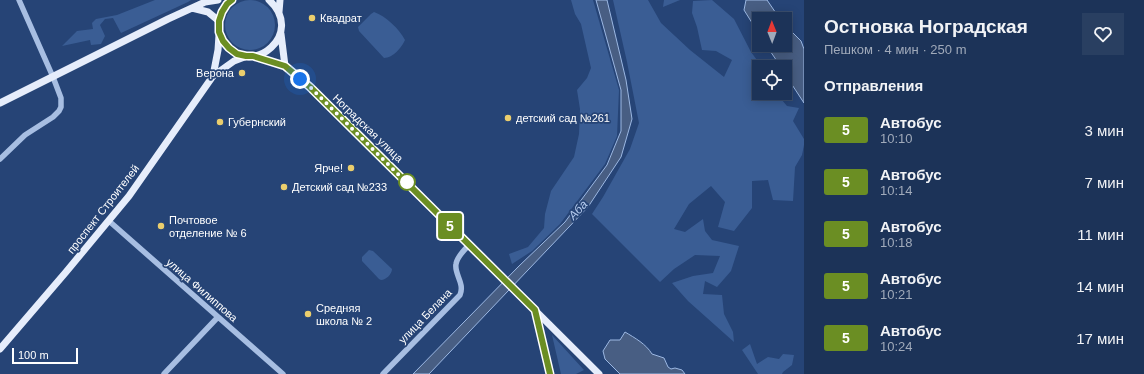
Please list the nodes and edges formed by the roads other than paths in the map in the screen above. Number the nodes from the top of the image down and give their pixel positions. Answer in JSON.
{"nodes":[{"id":1,"x":18,"y":0,"type":"edge"},
{"id":2,"x":218,"y":0,"type":"edge"},
{"id":3,"x":232,"y":0,"type":"edge"},
{"id":4,"x":269,"y":0,"type":"edge"},
{"id":5,"x":280,"y":0,"type":"edge"},
{"id":6,"x":192,"y":8,"type":"junction"},
{"id":7,"x":279,"y":12,"type":"junction"},
{"id":8,"x":219,"y":21,"type":"junction"},
{"id":9,"x":219,"y":32,"type":"junction"},
{"id":10,"x":281,"y":32,"type":"junction"},
{"id":11,"x":250,"y":56,"type":"junction"},
{"id":12,"x":285,"y":66,"type":"junction"},
{"id":13,"x":57,"y":75,"type":"junction"},
{"id":14,"x":213,"y":76,"type":"junction"},
{"id":15,"x":0,"y":103,"type":"edge"},
{"id":16,"x":0,"y":159,"type":"edge"},
{"id":17,"x":109,"y":221,"type":"junction"},
{"id":18,"x":469,"y":245,"type":"junction"},
{"id":19,"x":535,"y":310,"type":"junction"},
{"id":20,"x":218,"y":317,"type":"junction"},
{"id":21,"x":0,"y":349,"type":"edge"},
{"id":22,"x":164,"y":374,"type":"edge"},
{"id":23,"x":283,"y":374,"type":"edge"},
{"id":24,"x":383,"y":374,"type":"edge"},
{"id":25,"x":550,"y":374,"type":"edge"},
{"id":26,"x":599,"y":374,"type":"edge"}],
"edges":[{"from":1,"to":13,"type":"street"},
{"from":2,"to":6,"type":"main road"},
{"from":3,"to":8,"type":"main road"},
{"from":4,"to":7,"type":"main road"},
{"from":5,"to":7,"type":"main road"},
{"from":6,"to":8,"type":"main road"},
{"from":6,"to":13,"type":"main road"},
{"from":7,"to":10,"type":"main road"},
{"from":8,"to":9,"type":"main road"},
{"from":9,"to":11,"type":"main road"},
{"from":9,"to":14,"type":"main road"},
{"from":10,"to":11,"type":"main road"},
{"from":10,"to":12,"type":"main road"},
{"from":11,"to":12,"type":"main road"},
{"from":11,"to":14,"type":"main road"},
{"from":12,"to":18,"type":"main road","name":"Ноградская улица"},
{"from":13,"to":15,"type":"main road"},
{"from":13,"to":16,"type":"street"},
{"from":14,"to":17,"type":"main road","name":"проспект Строителей"},
{"from":17,"to":20,"type":"street","name":"улица Филиппова"},
{"from":17,"to":21,"type":"main road","name":"проспект Строителей"},
{"from":18,"to":19,"type":"main road","name":"Ноградская улица"},
{"from":18,"to":24,"type":"street","name":"улица Белана"},
{"from":19,"to":25,"type":"main road"},
{"from":19,"to":26,"type":"main road","name":"Ноградская улица"},
{"from":20,"to":22,"type":"street"},
{"from":20,"to":23,"type":"street","name":"улица Филиппова"}]}
